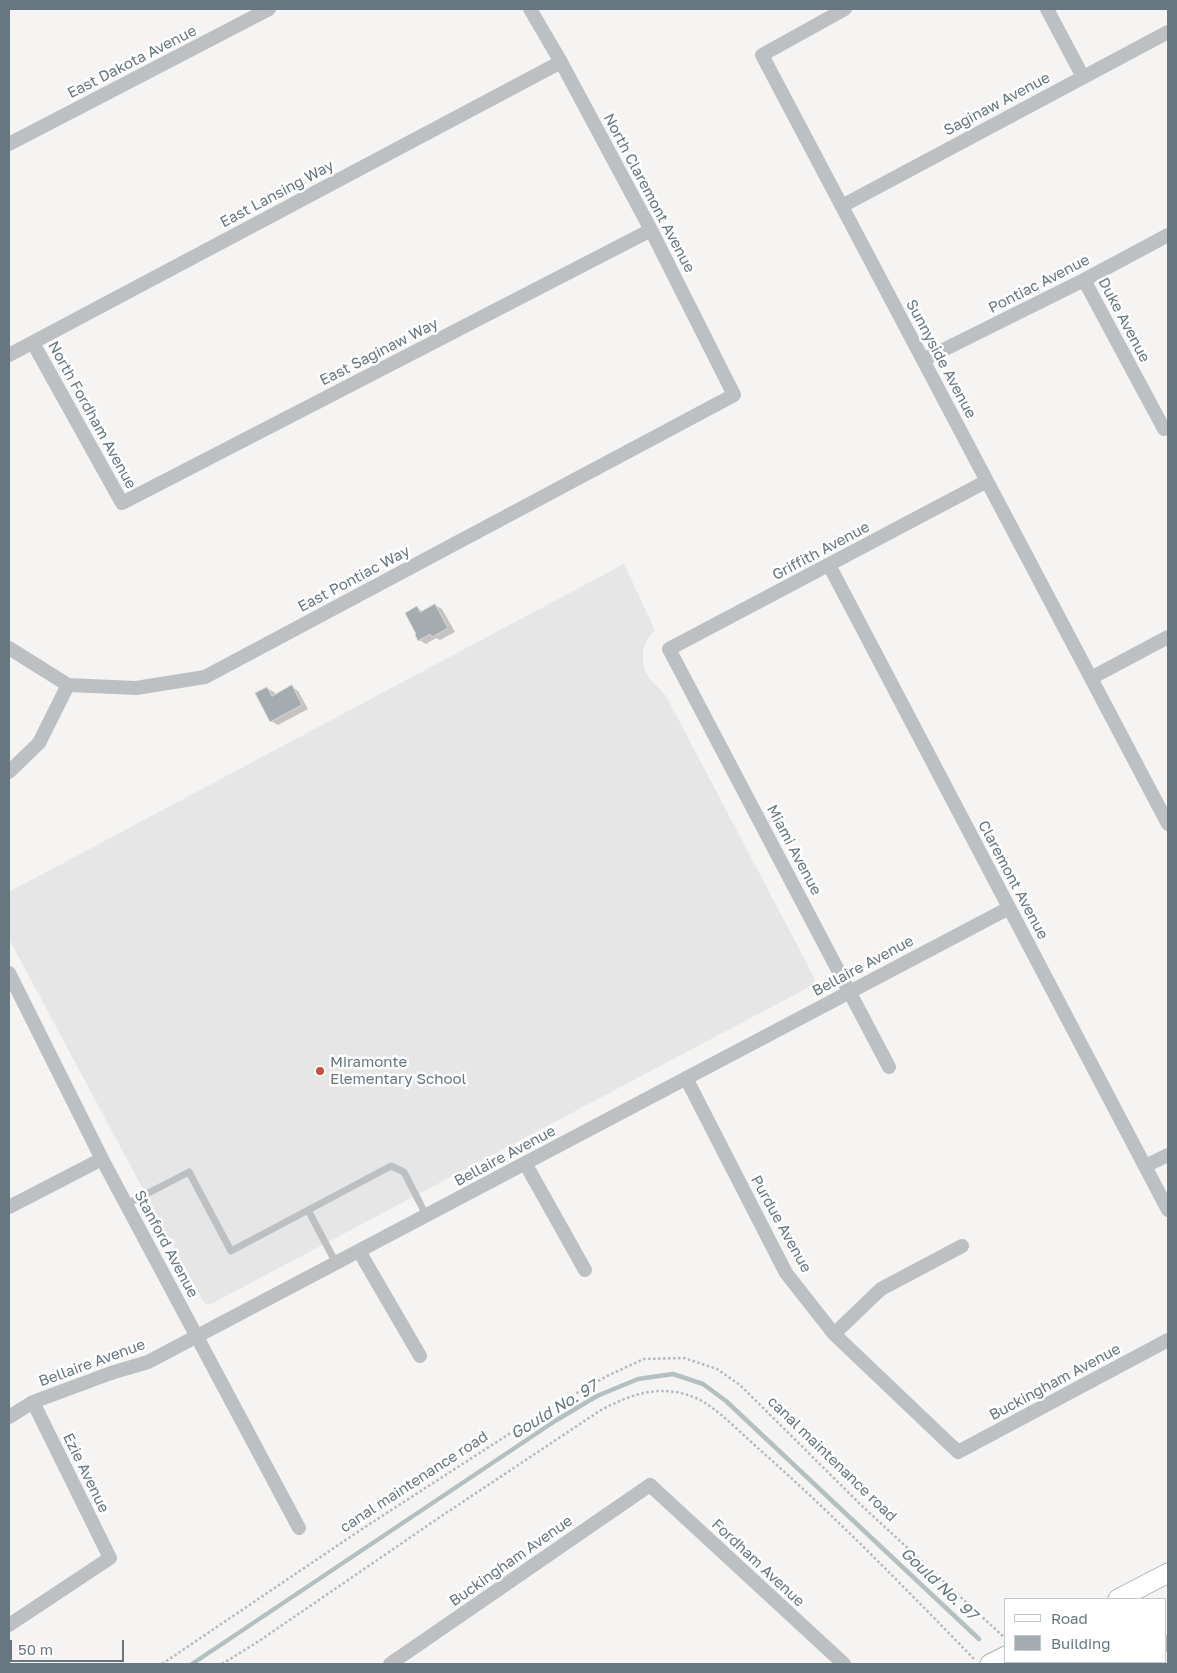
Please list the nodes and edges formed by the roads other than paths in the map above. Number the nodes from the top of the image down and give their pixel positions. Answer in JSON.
{"nodes":[{"id":1,"x":269,"y":9,"type":"edge"},
{"id":2,"x":530,"y":9,"type":"edge"},
{"id":3,"x":845,"y":9,"type":"edge"},
{"id":4,"x":1047,"y":9,"type":"edge"},
{"id":5,"x":1168,"y":32,"type":"edge"},
{"id":6,"x":561,"y":62,"type":"junction"},
{"id":7,"x":1083,"y":76,"type":"junction"},
{"id":8,"x":9,"y":144,"type":"edge"},
{"id":9,"x":842,"y":206,"type":"junction"},
{"id":10,"x":651,"y":230,"type":"junction"},
{"id":11,"x":1168,"y":235,"type":"edge"},
{"id":12,"x":1084,"y":280,"type":"junction"},
{"id":13,"x":33,"y":343,"type":"junction"},
{"id":14,"x":9,"y":355,"type":"edge"},
{"id":15,"x":923,"y":360,"type":"junction"},
{"id":16,"x":734,"y":395,"type":"joint"},
{"id":17,"x":1166,"y":428,"type":"edge"},
{"id":18,"x":987,"y":481,"type":"junction"},
{"id":19,"x":122,"y":503,"type":"joint"},
{"id":20,"x":829,"y":565,"type":"junction"},
{"id":21,"x":1168,"y":637,"type":"edge"},
{"id":22,"x":9,"y":648,"type":"edge"},
{"id":23,"x":669,"y":649,"type":"joint"},
{"id":24,"x":1091,"y":678,"type":"junction"},
{"id":25,"x":68,"y":685,"type":"junction"},
{"id":26,"x":9,"y":772,"type":"edge"},
{"id":27,"x":1168,"y":824,"type":"edge"},
{"id":28,"x":1009,"y":908,"type":"junction"},
{"id":29,"x":9,"y":973,"type":"edge"},
{"id":30,"x":13,"y":989,"type":"edge"},
{"id":31,"x":850,"y":992,"type":"junction"},
{"id":32,"x":889,"y":1067,"type":"dead end"},
{"id":33,"x":686,"y":1078,"type":"junction"},
{"id":34,"x":1168,"y":1155,"type":"edge"},
{"id":35,"x":102,"y":1159,"type":"junction"},
{"id":36,"x":525,"y":1163,"type":"junction"},
{"id":37,"x":1145,"y":1166,"type":"junction"},
{"id":38,"x":126,"y":1204,"type":"junction"},
{"id":39,"x":9,"y":1207,"type":"edge"},
{"id":40,"x":308,"y":1210,"type":"junction"},
{"id":41,"x":1168,"y":1210,"type":"edge"},
{"id":42,"x":426,"y":1215,"type":"junction"},
{"id":43,"x":962,"y":1246,"type":"dead end"},
{"id":44,"x":359,"y":1251,"type":"junction"},
{"id":45,"x":336,"y":1263,"type":"junction"},
{"id":46,"x":585,"y":1270,"type":"dead end"},
{"id":47,"x":834,"y":1334,"type":"junction"},
{"id":48,"x":197,"y":1336,"type":"junction"},
{"id":49,"x":1168,"y":1340,"type":"edge"},
{"id":50,"x":420,"y":1356,"type":"dead end"},
{"id":51,"x":32,"y":1402,"type":"junction"},
{"id":52,"x":9,"y":1416,"type":"edge"},
{"id":53,"x":958,"y":1452,"type":"joint"},
{"id":54,"x":650,"y":1485,"type":"joint"},
{"id":55,"x":299,"y":1528,"type":"dead end"},
{"id":56,"x":1168,"y":1573,"type":"edge"},
{"id":57,"x":1138,"y":1595,"type":"edge"},
{"id":58,"x":1123,"y":1598,"type":"edge"},
{"id":59,"x":9,"y":1625,"type":"edge"},
{"id":60,"x":1004,"y":1657,"type":"edge"},
{"id":61,"x":392,"y":1664,"type":"edge"},
{"id":62,"x":844,"y":1664,"type":"edge"},
{"id":63,"x":990,"y":1664,"type":"edge"}],
"edges":[{"from":1,"to":8,"type":"street","name":"East Dakota Avenue"},
{"from":2,"to":6,"type":"street","name":"North Claremont Avenue"},
{"from":3,"to":9,"type":"street","name":"Sunnyside Avenue"},
{"from":4,"to":7,"type":"street"},
{"from":5,"to":7,"type":"street","name":"Saginaw Avenue"},
{"from":6,"to":10,"type":"street","name":"North Claremont Avenue"},
{"from":6,"to":13,"type":"street","name":"East Lansing Way"},
{"from":7,"to":9,"type":"street","name":"Saginaw Avenue"},
{"from":9,"to":15,"type":"street","name":"Sunnyside Avenue"},
{"from":10,"to":16,"type":"street","name":"North Claremont Avenue"},
{"from":10,"to":19,"type":"street","name":"East Saginaw Way"},
{"from":11,"to":12,"type":"street","name":"Pontiac Avenue"},
{"from":12,"to":15,"type":"street","name":"Pontiac Avenue"},
{"from":12,"to":17,"type":"street","name":"Duke Avenue"},
{"from":13,"to":14,"type":"street","name":"East Lansing Way"},
{"from":13,"to":19,"type":"street","name":"North Fordham Avenue"},
{"from":15,"to":18,"type":"street","name":"Sunnyside Avenue"},
{"from":16,"to":25,"type":"street","name":"East Pontiac Way"},
{"from":18,"to":20,"type":"street","name":"Griffith Avenue"},
{"from":18,"to":24,"type":"street","name":"Sunnyside Avenue"},
{"from":20,"to":23,"type":"street","name":"Griffith Avenue"},
{"from":20,"to":28,"type":"street","name":"Claremont Avenue"},
{"from":21,"to":24,"type":"street"},
{"from":22,"to":25,"type":"street"},
{"from":23,"to":31,"type":"street","name":"Miami Avenue"},
{"from":24,"to":27,"type":"street","name":"Sunnyside Avenue"},
{"from":25,"to":26,"type":"street"},
{"from":28,"to":31,"type":"street","name":"Bellaire Avenue"},
{"from":28,"to":37,"type":"street","name":"Claremont Avenue"},
{"from":29,"to":30,"type":"street","name":"Stanford Avenue"},
{"from":30,"to":35,"type":"street","name":"Stanford Avenue"},
{"from":31,"to":32,"type":"street","name":"Miami Avenue"},
{"from":31,"to":33,"type":"street","name":"Bellaire Avenue"},
{"from":33,"to":36,"type":"street","name":"Bellaire Avenue"},
{"from":33,"to":47,"type":"street","name":"Purdue Avenue"},
{"from":34,"to":37,"type":"street"},
{"from":35,"to":38,"type":"street","name":"Stanford Avenue"},
{"from":35,"to":39,"type":"street"},
{"from":36,"to":42,"type":"street","name":"Bellaire Avenue"},
{"from":36,"to":46,"type":"street"},
{"from":37,"to":41,"type":"street","name":"Claremont Avenue"},
{"from":38,"to":40,"type":"lane"},
{"from":38,"to":48,"type":"street","name":"Stanford Avenue"},
{"from":40,"to":42,"type":"lane"},
{"from":40,"to":45,"type":"lane"},
{"from":42,"to":44,"type":"street","name":"Bellaire Avenue"},
{"from":43,"to":47,"type":"street"},
{"from":44,"to":45,"type":"street","name":"Bellaire Avenue"},
{"from":44,"to":50,"type":"street"},
{"from":45,"to":48,"type":"street","name":"Bellaire Avenue"},
{"from":47,"to":53,"type":"street","name":"Purdue Avenue"},
{"from":48,"to":51,"type":"street","name":"Bellaire Avenue"},
{"from":48,"to":55,"type":"street","name":"Stanford Avenue"},
{"from":49,"to":53,"type":"street","name":"Buckingham Avenue"},
{"from":51,"to":52,"type":"street","name":"Bellaire Avenue"},
{"from":51,"to":59,"type":"street","name":"Ezie Avenue"},
{"from":54,"to":61,"type":"street","name":"Buckingham Avenue"},
{"from":54,"to":62,"type":"street","name":"Fordham Avenue"},
{"from":56,"to":57,"type":"main road"},
{"from":57,"to":58,"type":"main road"},
{"from":60,"to":63,"type":"main road"}]}
